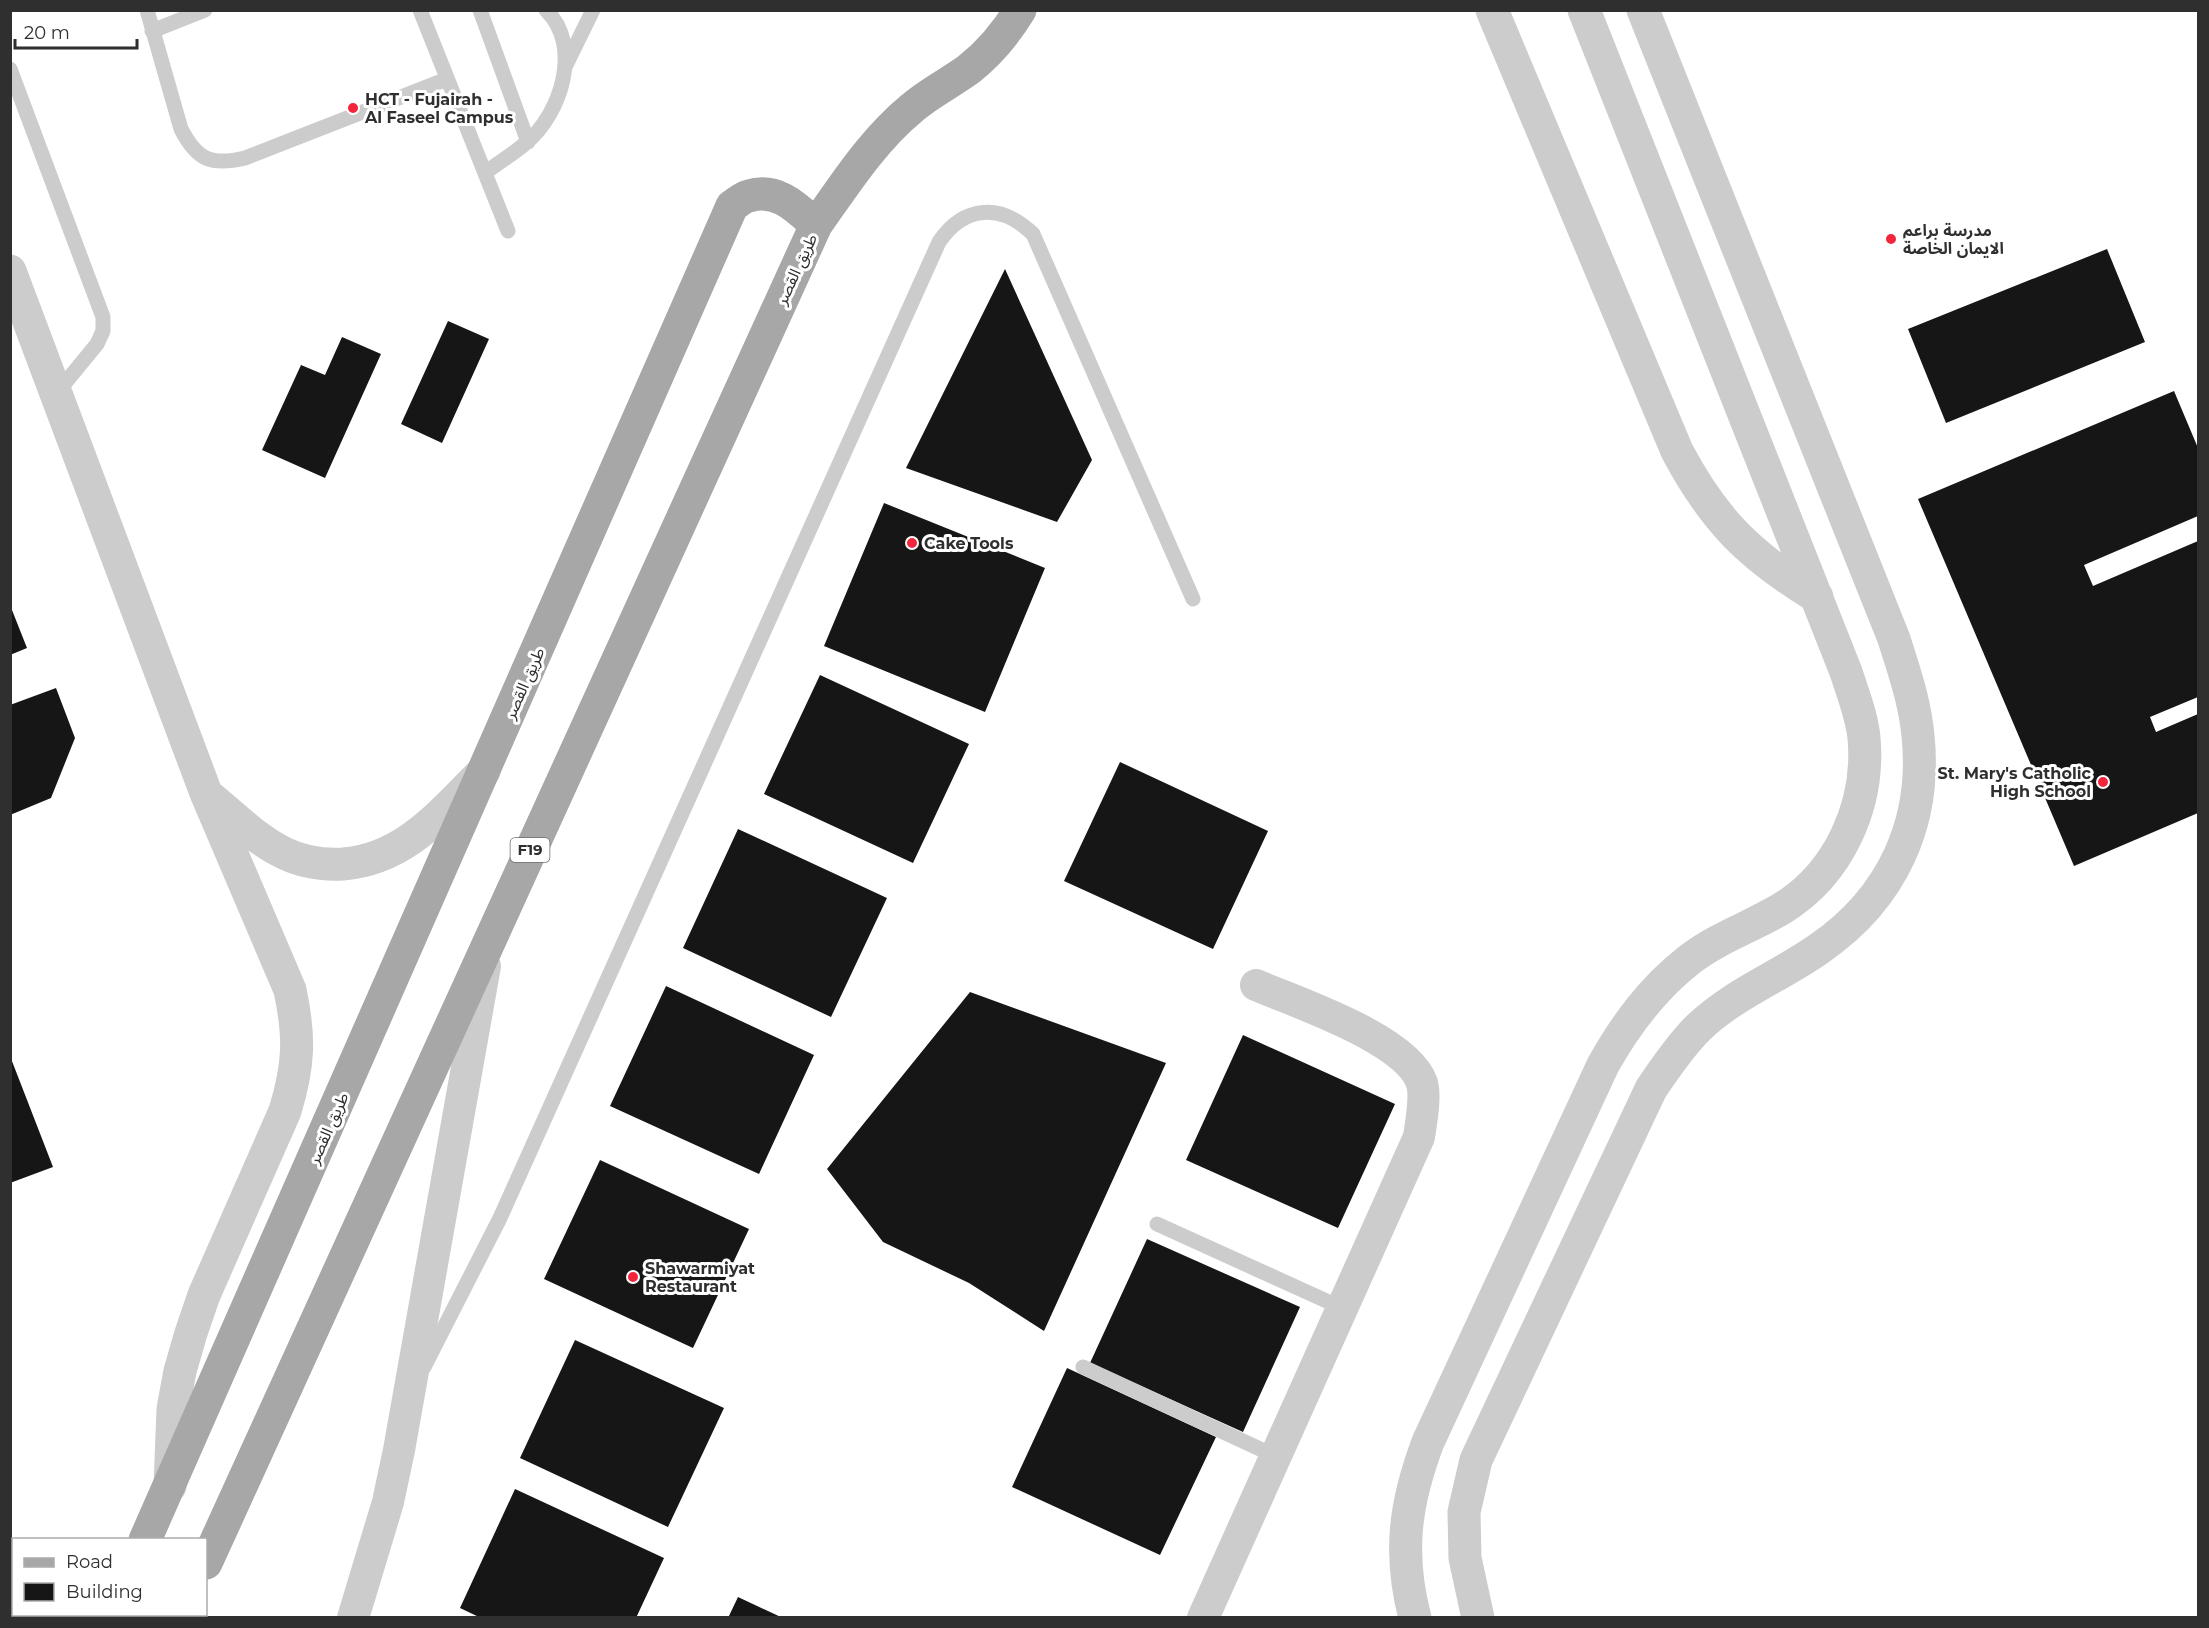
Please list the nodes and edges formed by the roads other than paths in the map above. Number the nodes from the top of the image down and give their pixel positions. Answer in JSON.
{"nodes":[{"id":1,"x":147,"y":10,"type":"edge"},
{"id":2,"x":204,"y":10,"type":"edge"},
{"id":3,"x":420,"y":10,"type":"edge"},
{"id":4,"x":480,"y":10,"type":"edge"},
{"id":5,"x":546,"y":10,"type":"edge"},
{"id":6,"x":593,"y":10,"type":"edge"},
{"id":7,"x":1020,"y":10,"type":"edge"},
{"id":8,"x":1492,"y":10,"type":"edge"},
{"id":9,"x":1584,"y":10,"type":"edge"},
{"id":10,"x":1643,"y":10,"type":"edge"},
{"id":11,"x":152,"y":31,"type":"junction"},
{"id":12,"x":566,"y":65,"type":"junction"},
{"id":13,"x":10,"y":69,"type":"edge"},
{"id":14,"x":447,"y":80,"type":"junction"},
{"id":15,"x":528,"y":142,"type":"junction"},
{"id":16,"x":484,"y":173,"type":"junction"},
{"id":17,"x":816,"y":225,"type":"junction"},
{"id":18,"x":507,"y":231,"type":"dead end"},
{"id":19,"x":10,"y":271,"type":"edge"},
{"id":20,"x":56,"y":394,"type":"junction"},
{"id":21,"x":1817,"y":597,"type":"junction"},
{"id":22,"x":1193,"y":599,"type":"dead end"},
{"id":23,"x":486,"y":769,"type":"junction"},
{"id":24,"x":206,"y":793,"type":"junction"},
{"id":25,"x":490,"y":936,"type":"junction"},
{"id":26,"x":1256,"y":985,"type":"dead end"},
{"id":27,"x":1157,"y":1224,"type":"dead end"},
{"id":28,"x":1342,"y":1308,"type":"junction"},
{"id":29,"x":1083,"y":1367,"type":"dead end"},
{"id":30,"x":408,"y":1396,"type":"junction"},
{"id":31,"x":1275,"y":1456,"type":"junction"},
{"id":32,"x":170,"y":1486,"type":"junction"},
{"id":33,"x":145,"y":1538,"type":"edge"},
{"id":34,"x":207,"y":1561,"type":"edge"},
{"id":35,"x":353,"y":1617,"type":"edge"},
{"id":36,"x":1203,"y":1617,"type":"edge"},
{"id":37,"x":1415,"y":1617,"type":"edge"},
{"id":38,"x":1478,"y":1617,"type":"edge"}],
"edges":[{"from":1,"to":11,"type":"lane"},
{"from":2,"to":11,"type":"lane"},
{"from":3,"to":14,"type":"lane"},
{"from":4,"to":15,"type":"lane"},
{"from":5,"to":12,"type":"lane"},
{"from":6,"to":12,"type":"lane"},
{"from":7,"to":17,"type":"main road"},
{"from":8,"to":21,"type":"street"},
{"from":9,"to":21,"type":"street"},
{"from":10,"to":38,"type":"street"},
{"from":11,"to":14,"type":"lane"},
{"from":12,"to":15,"type":"lane"},
{"from":13,"to":20,"type":"lane"},
{"from":14,"to":16,"type":"lane"},
{"from":15,"to":16,"type":"lane"},
{"from":16,"to":18,"type":"lane"},
{"from":17,"to":23,"type":"main road","name":"طريق القصر"},
{"from":17,"to":25,"type":"main road","name":"طريق القصر","number":"F19"},
{"from":19,"to":20,"type":"street"},
{"from":20,"to":24,"type":"street"},
{"from":21,"to":37,"type":"street"},
{"from":22,"to":30,"type":"lane"},
{"from":23,"to":24,"type":"street"},
{"from":23,"to":32,"type":"main road","name":"طريق القصر"},
{"from":24,"to":32,"type":"street"},
{"from":25,"to":30,"type":"street"},
{"from":25,"to":34,"type":"main road","name":"طريق القصر","number":"F19"},
{"from":26,"to":28,"type":"street"},
{"from":27,"to":28,"type":"lane"},
{"from":28,"to":31,"type":"street"},
{"from":29,"to":31,"type":"lane"},
{"from":30,"to":35,"type":"street"},
{"from":31,"to":36,"type":"street"},
{"from":32,"to":33,"type":"main road","name":"طريق القصر"}]}
